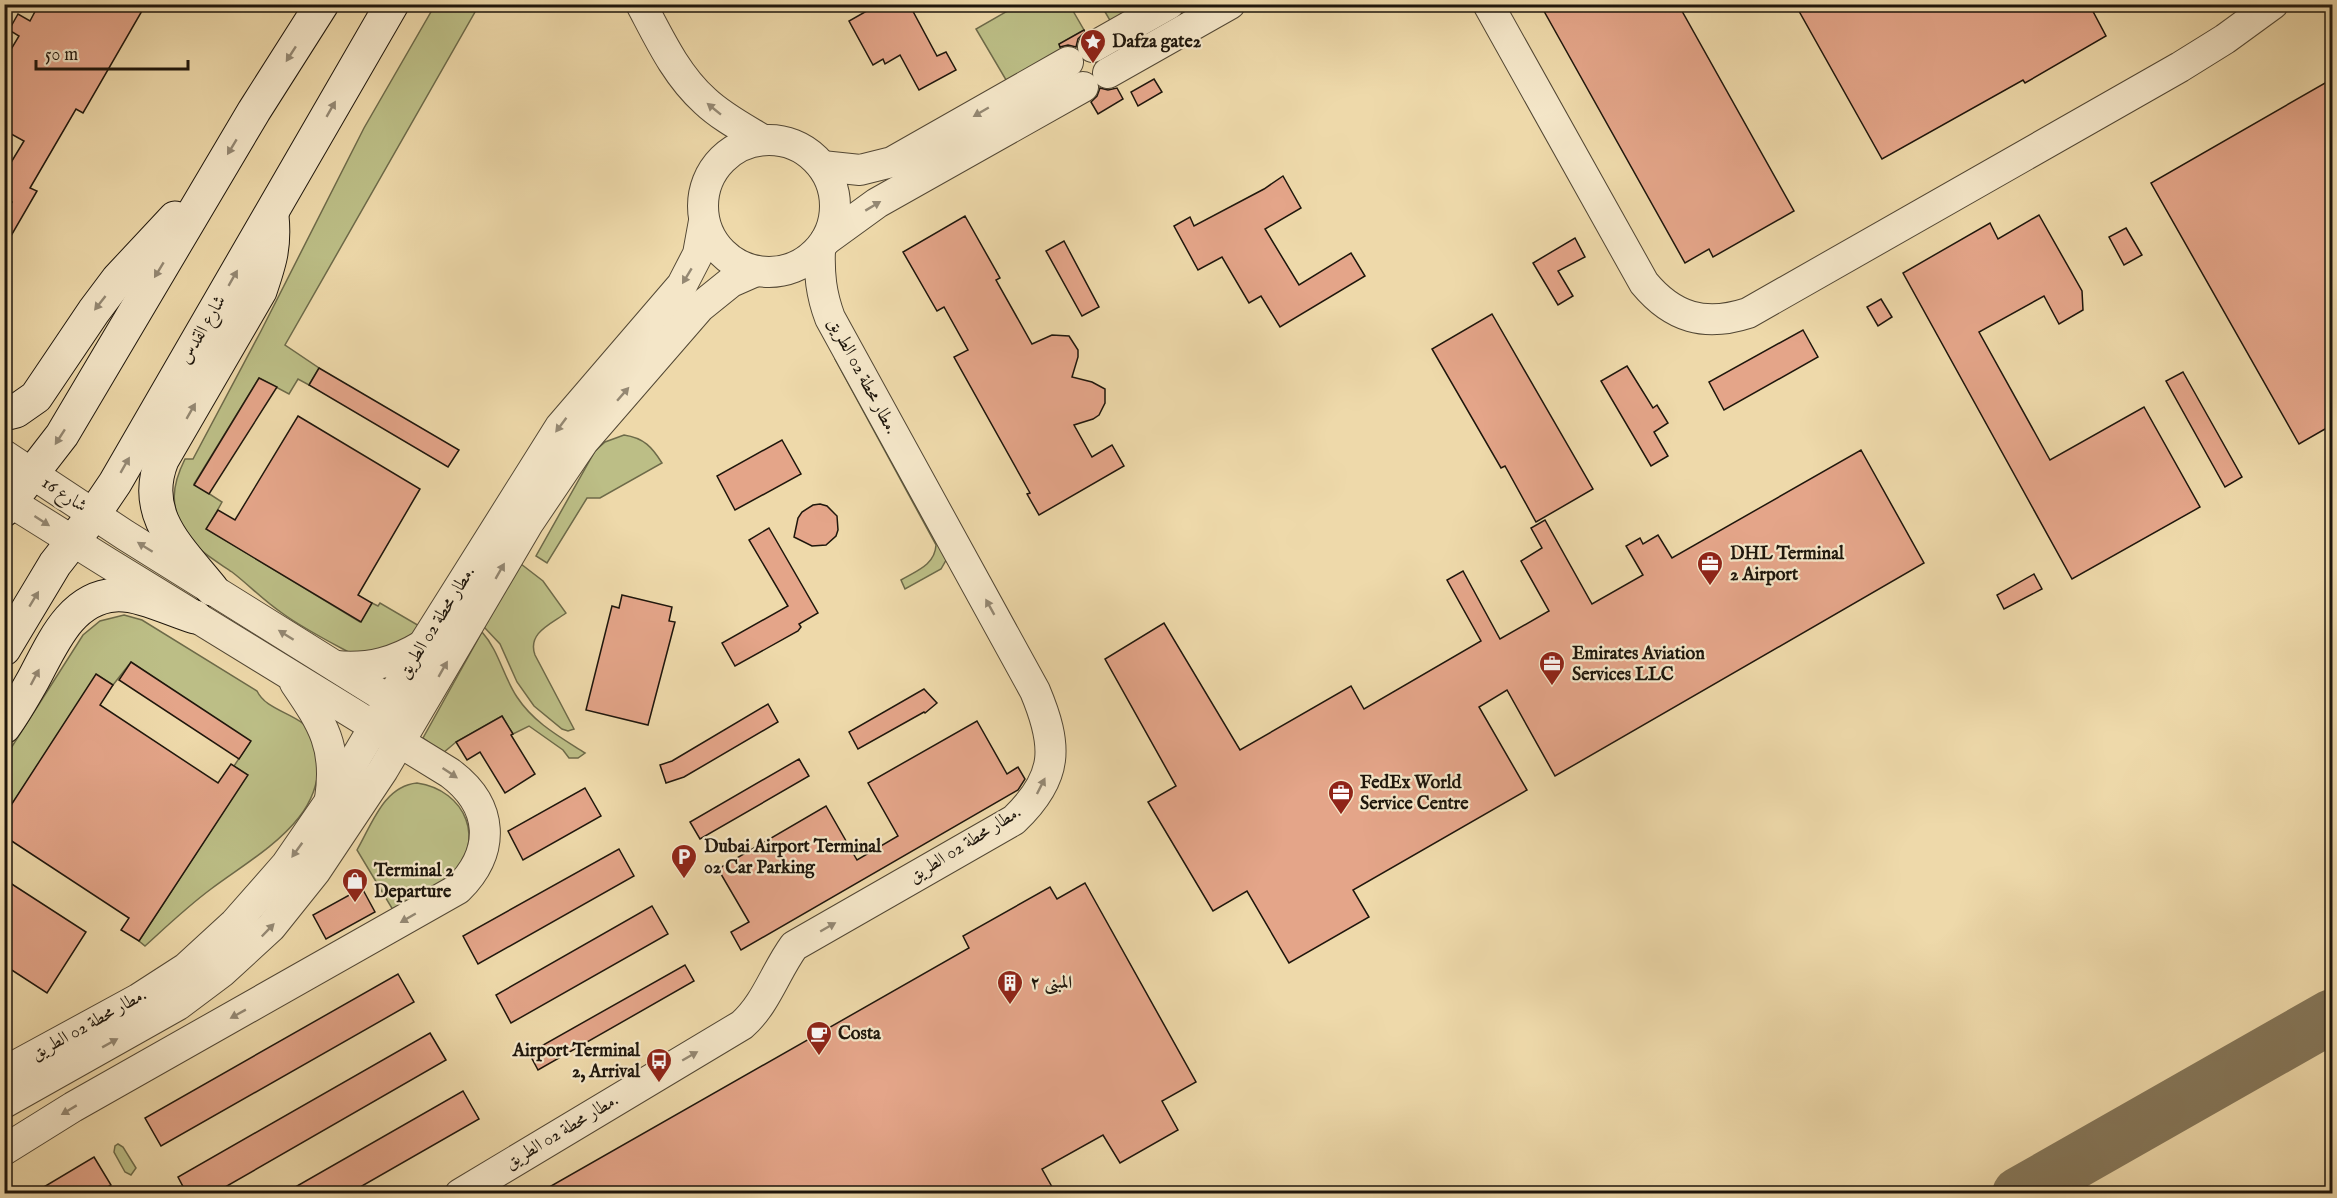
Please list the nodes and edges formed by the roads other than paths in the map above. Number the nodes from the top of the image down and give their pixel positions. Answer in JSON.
{"nodes":[{"id":1,"x":322,"y":4,"type":"edge"},
{"id":2,"x":392,"y":4,"type":"edge"},
{"id":3,"x":641,"y":4,"type":"edge"},
{"id":4,"x":1170,"y":4,"type":"edge"},
{"id":5,"x":1488,"y":4,"type":"edge"},
{"id":6,"x":2273,"y":4,"type":"edge"},
{"id":7,"x":1213,"y":8,"type":"edge"},
{"id":8,"x":1088,"y":67,"type":"junction"},
{"id":9,"x":1032,"y":99,"type":"junction"},
{"id":10,"x":763,"y":140,"type":"junction"},
{"id":11,"x":822,"y":166,"type":"junction"},
{"id":12,"x":210,"y":183,"type":"junction"},
{"id":13,"x":271,"y":211,"type":"junction"},
{"id":14,"x":704,"y":221,"type":"junction"},
{"id":15,"x":823,"y":244,"type":"junction"},
{"id":16,"x":756,"y":271,"type":"junction"},
{"id":17,"x":4,"y":414,"type":"edge"},
{"id":18,"x":4,"y":456,"type":"edge"},
{"id":19,"x":32,"y":474,"type":"junction"},
{"id":20,"x":6,"y":503,"type":"edge"},
{"id":21,"x":94,"y":514,"type":"junction"},
{"id":22,"x":73,"y":541,"type":"junction"},
{"id":23,"x":212,"y":589,"type":"junction"},
{"id":24,"x":195,"y":617,"type":"junction"},
{"id":25,"x":423,"y":645,"type":"junction"},
{"id":26,"x":4,"y":650,"type":"edge"},
{"id":27,"x":336,"y":666,"type":"junction"},
{"id":28,"x":290,"y":675,"type":"junction"},
{"id":29,"x":390,"y":700,"type":"junction"},
{"id":30,"x":416,"y":717,"type":"junction"},
{"id":31,"x":4,"y":727,"type":"edge"},
{"id":32,"x":374,"y":727,"type":"junction"},
{"id":33,"x":400,"y":742,"type":"junction"},
{"id":34,"x":330,"y":801,"type":"junction"},
{"id":35,"x":4,"y":1072,"type":"edge"},
{"id":36,"x":4,"y":1103,"type":"edge"},
{"id":37,"x":4,"y":1150,"type":"edge"},
{"id":38,"x":460,"y":1194,"type":"edge"}],
"edges":[{"from":1,"to":12,"type":"main road","one_way":true},
{"from":13,"to":2,"type":"main road","name":"شارع القدس","one_way":true},
{"from":10,"to":3,"type":"street","one_way":true},
{"from":4,"to":8,"type":"street"},
{"from":5,"to":6,"type":"street"},
{"from":7,"to":8,"type":"street"},
{"from":8,"to":9,"type":"street"},
{"from":9,"to":11,"type":"street","one_way":true},
{"from":15,"to":9,"type":"street","one_way":true},
{"from":10,"to":11,"type":"street"},
{"from":10,"to":14,"type":"street"},
{"from":11,"to":15,"type":"street"},
{"from":12,"to":17,"type":"main road","one_way":true},
{"from":12,"to":19,"type":"main road","one_way":true},
{"from":21,"to":13,"type":"main road","name":"شارع القدس","one_way":true},
{"from":23,"to":13,"type":"main road","one_way":true},
{"from":14,"to":16,"type":"street"},
{"from":14,"to":25,"type":"street","name":"مطار محطة 02 الطريق.","one_way":true},
{"from":15,"to":16,"type":"street"},
{"from":38,"to":15,"type":"street","name":"مطار محطة 02 الطريق.","one_way":true},
{"from":30,"to":16,"type":"street","name":"مطار محطة 02 الطريق.","one_way":true},
{"from":18,"to":19,"type":"street","name":"شارع 16"},
{"from":19,"to":20,"type":"main road"},
{"from":19,"to":21,"type":"street","name":"شارع 16"},
{"from":20,"to":22,"type":"street","name":"شارع 16","one_way":true},
{"from":21,"to":22,"type":"main road","name":"شارع القدس"},
{"from":23,"to":21,"type":"street","name":"مطار محطة 02 الطريق.","one_way":true},
{"from":22,"to":24,"type":"street"},
{"from":26,"to":22,"type":"main road","name":"شارع القدس","one_way":true},
{"from":27,"to":23,"type":"street","name":"مطار محطة 02 الطريق.","one_way":true},
{"from":24,"to":28,"type":"street"},
{"from":31,"to":24,"type":"main road","one_way":true},
{"from":25,"to":27,"type":"street"},
{"from":25,"to":29,"type":"street","name":"مطار محطة 02 الطريق."},
{"from":27,"to":29,"type":"street","name":"مطار محطة 02 الطريق."},
{"from":28,"to":32,"type":"street"},
{"from":28,"to":34,"type":"street"},
{"from":29,"to":30,"type":"street","name":"مطار محطة 02 الطريق."},
{"from":29,"to":32,"type":"street","name":"مطار محطة 02 الطريق."},
{"from":30,"to":33,"type":"street","name":"مطار محطة 02 الطريق."},
{"from":32,"to":33,"type":"street"},
{"from":32,"to":34,"type":"street","name":"مطار محطة 02 الطريق."},
{"from":36,"to":33,"type":"street","name":"مطار محطة 02 الطريق.","one_way":true},
{"from":33,"to":37,"type":"street","one_way":true},
{"from":34,"to":35,"type":"street","name":"مطار محطة 02 الطريق.","one_way":true}]}
